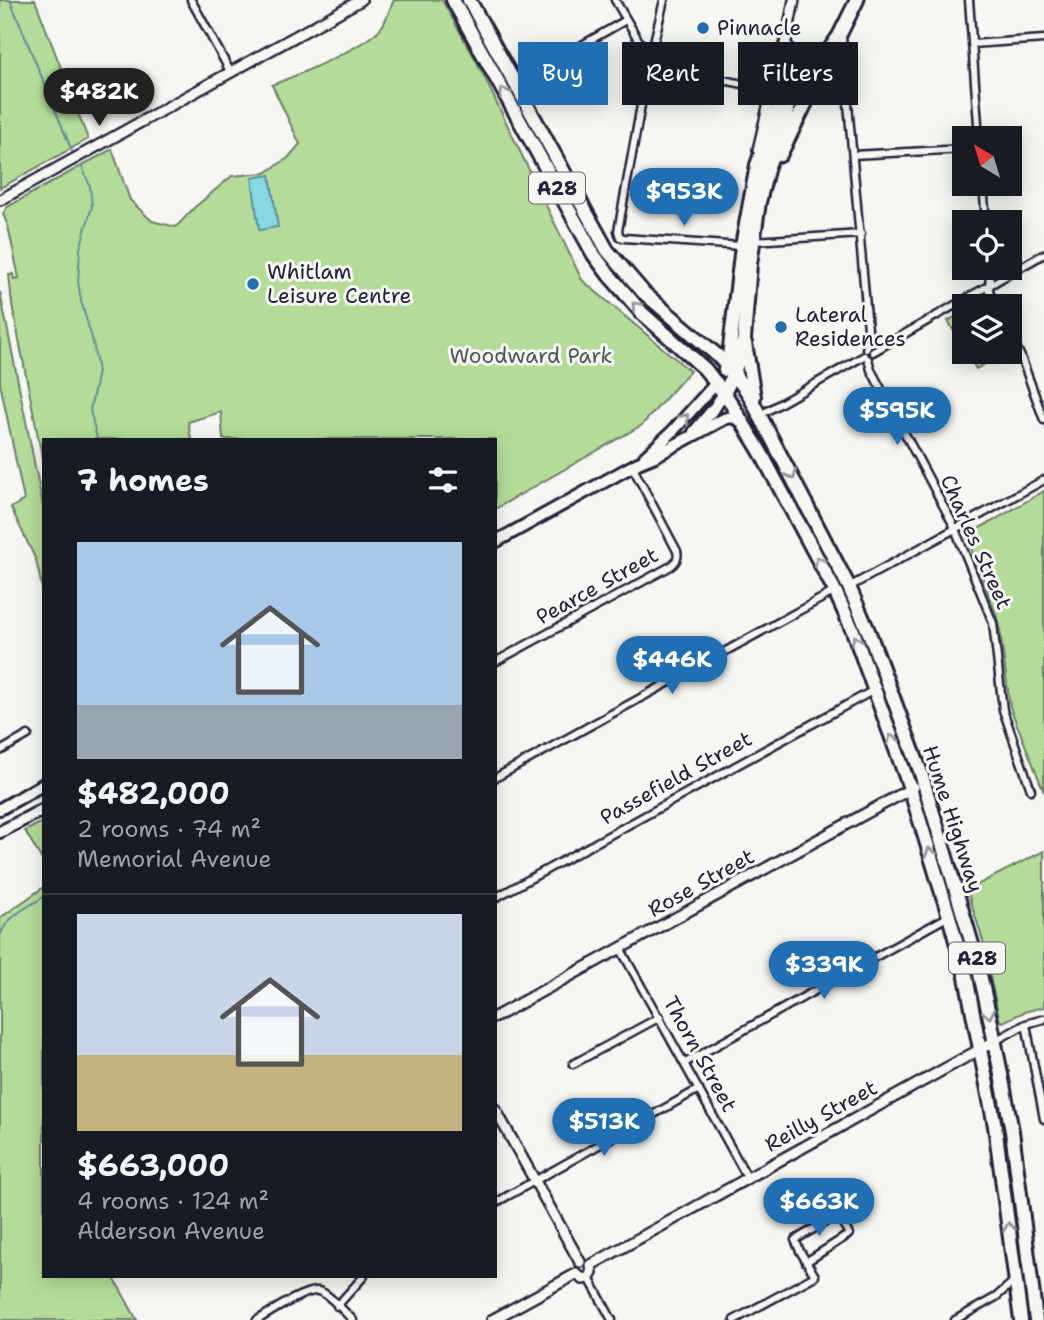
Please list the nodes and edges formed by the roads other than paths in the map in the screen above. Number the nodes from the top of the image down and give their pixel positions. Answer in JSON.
{"nodes":[{"id":1,"x":191,"y":0,"type":"edge"},
{"id":2,"x":361,"y":0,"type":"edge"},
{"id":3,"x":453,"y":0,"type":"edge"},
{"id":4,"x":468,"y":0,"type":"edge"},
{"id":5,"x":615,"y":0,"type":"edge"},
{"id":6,"x":664,"y":0,"type":"edge"},
{"id":7,"x":794,"y":0,"type":"edge"},
{"id":8,"x":857,"y":0,"type":"edge"},
{"id":9,"x":969,"y":0,"type":"edge"},
{"id":10,"x":626,"y":20,"type":"junction"},
{"id":11,"x":840,"y":33,"type":"junction"},
{"id":12,"x":787,"y":37,"type":"junction"},
{"id":13,"x":1044,"y":39,"type":"edge"},
{"id":14,"x":639,"y":42,"type":"edge"},
{"id":15,"x":654,"y":42,"type":"edge"},
{"id":16,"x":786,"y":42,"type":"edge"},
{"id":17,"x":787,"y":42,"type":"edge"},
{"id":18,"x":834,"y":42,"type":"edge"},
{"id":19,"x":972,"y":44,"type":"junction"},
{"id":20,"x":231,"y":73,"type":"junction"},
{"id":21,"x":515,"y":83,"type":"junction"},
{"id":22,"x":642,"y":105,"type":"edge"},
{"id":23,"x":768,"y":105,"type":"edge"},
{"id":24,"x":782,"y":105,"type":"edge"},
{"id":25,"x":788,"y":105,"type":"edge"},
{"id":26,"x":978,"y":126,"type":"edge"},
{"id":27,"x":952,"y":150,"type":"edge"},
{"id":28,"x":853,"y":155,"type":"junction"},
{"id":29,"x":755,"y":169,"type":"junction"},
{"id":30,"x":761,"y":197,"type":"junction"},
{"id":31,"x":0,"y":200,"type":"edge"},
{"id":32,"x":861,"y":234,"type":"junction"},
{"id":33,"x":748,"y":243,"type":"junction"},
{"id":34,"x":1044,"y":254,"type":"edge"},
{"id":35,"x":990,"y":280,"type":"edge"},
{"id":36,"x":990,"y":285,"type":"junction"},
{"id":37,"x":990,"y":294,"type":"edge"},
{"id":38,"x":733,"y":326,"type":"junction"},
{"id":39,"x":700,"y":339,"type":"junction"},
{"id":40,"x":744,"y":339,"type":"junction"},
{"id":41,"x":868,"y":354,"type":"junction"},
{"id":42,"x":1022,"y":360,"type":"edge"},
{"id":43,"x":731,"y":369,"type":"junction"},
{"id":44,"x":717,"y":382,"type":"junction"},
{"id":45,"x":724,"y":393,"type":"junction"},
{"id":46,"x":758,"y":411,"type":"junction"},
{"id":47,"x":1044,"y":420,"type":"edge"},
{"id":48,"x":746,"y":426,"type":"junction"},
{"id":49,"x":674,"y":446,"type":"junction"},
{"id":50,"x":635,"y":465,"type":"junction"},
{"id":51,"x":1044,"y":480,"type":"edge"},
{"id":52,"x":955,"y":528,"type":"junction"},
{"id":53,"x":497,"y":541,"type":"edge"},
{"id":54,"x":849,"y":587,"type":"junction"},
{"id":55,"x":835,"y":591,"type":"junction"},
{"id":56,"x":497,"y":661,"type":"edge"},
{"id":57,"x":874,"y":690,"type":"junction"},
{"id":58,"x":28,"y":735,"type":"dead end"},
{"id":59,"x":0,"y":751,"type":"edge"},
{"id":60,"x":497,"y":777,"type":"edge"},
{"id":61,"x":924,"y":783,"type":"junction"},
{"id":62,"x":42,"y":785,"type":"edge"},
{"id":63,"x":910,"y":788,"type":"junction"},
{"id":64,"x":1031,"y":790,"type":"dead end"},
{"id":65,"x":0,"y":809,"type":"edge"},
{"id":66,"x":42,"y":809,"type":"edge"},
{"id":67,"x":0,"y":832,"type":"edge"},
{"id":68,"x":497,"y":897,"type":"edge"},
{"id":69,"x":949,"y":916,"type":"junction"},
{"id":70,"x":620,"y":948,"type":"junction"},
{"id":71,"x":497,"y":1016,"type":"edge"},
{"id":72,"x":660,"y":1017,"type":"junction"},
{"id":73,"x":1044,"y":1019,"type":"edge"},
{"id":74,"x":1026,"y":1024,"type":"junction"},
{"id":75,"x":995,"y":1041,"type":"junction"},
{"id":76,"x":981,"y":1049,"type":"junction"},
{"id":77,"x":685,"y":1063,"type":"junction"},
{"id":78,"x":573,"y":1064,"type":"dead end"},
{"id":79,"x":699,"y":1089,"type":"junction"},
{"id":80,"x":497,"y":1113,"type":"edge"},
{"id":81,"x":1044,"y":1119,"type":"edge"},
{"id":82,"x":747,"y":1177,"type":"junction"},
{"id":83,"x":535,"y":1181,"type":"junction"},
{"id":84,"x":497,"y":1202,"type":"edge"},
{"id":85,"x":832,"y":1203,"type":"dead end"},
{"id":86,"x":837,"y":1214,"type":"junction"},
{"id":87,"x":580,"y":1262,"type":"junction"},
{"id":88,"x":806,"y":1262,"type":"junction"},
{"id":89,"x":592,"y":1265,"type":"junction"},
{"id":90,"x":576,"y":1274,"type":"junction"},
{"id":91,"x":362,"y":1278,"type":"edge"},
{"id":92,"x":589,"y":1278,"type":"junction"},
{"id":93,"x":1016,"y":1279,"type":"junction"},
{"id":94,"x":1032,"y":1290,"type":"junction"},
{"id":95,"x":1017,"y":1294,"type":"junction"},
{"id":96,"x":996,"y":1297,"type":"junction"},
{"id":97,"x":337,"y":1306,"type":"junction"},
{"id":98,"x":257,"y":1320,"type":"edge"},
{"id":99,"x":353,"y":1320,"type":"edge"},
{"id":100,"x":492,"y":1320,"type":"edge"},
{"id":101,"x":612,"y":1320,"type":"edge"},
{"id":102,"x":734,"y":1320,"type":"edge"},
{"id":103,"x":955,"y":1320,"type":"edge"},
{"id":104,"x":1021,"y":1320,"type":"edge"},
{"id":105,"x":1036,"y":1320,"type":"edge"}],
"edges":[{"from":1,"to":20,"type":"street"},
{"from":2,"to":20,"type":"street"},
{"from":44,"to":3,"type":"highway","number":"A28","one_way":true},
{"from":4,"to":21,"type":"highway","number":"A28"},
{"from":5,"to":10,"type":"street"},
{"from":6,"to":15,"type":"street"},
{"from":7,"to":12,"type":"street"},
{"from":8,"to":11,"type":"highway"},
{"from":9,"to":19,"type":"street"},
{"from":10,"to":14,"type":"street"},
{"from":10,"to":21,"type":"street"},
{"from":11,"to":18,"type":"highway"},
{"from":11,"to":28,"type":"street","name":"Charles Street"},
{"from":11,"to":30,"type":"highway"},
{"from":12,"to":16,"type":"street"},
{"from":12,"to":17,"type":"street"},
{"from":13,"to":19,"type":"street"},
{"from":19,"to":26,"type":"street"},
{"from":20,"to":31,"type":"street"},
{"from":21,"to":39,"type":"highway","number":"A28"},
{"from":22,"to":33,"type":"street"},
{"from":23,"to":29,"type":"street"},
{"from":24,"to":29,"type":"highway"},
{"from":25,"to":30,"type":"highway"},
{"from":27,"to":28,"type":"street"},
{"from":28,"to":32,"type":"street","name":"Charles Street"},
{"from":29,"to":33,"type":"highway"},
{"from":30,"to":33,"type":"highway"},
{"from":32,"to":33,"type":"street"},
{"from":32,"to":41,"type":"street","name":"Charles Street"},
{"from":33,"to":38,"type":"highway"},
{"from":33,"to":40,"type":"highway"},
{"from":34,"to":36,"type":"street"},
{"from":35,"to":36,"type":"street"},
{"from":36,"to":37,"type":"street"},
{"from":36,"to":41,"type":"street"},
{"from":38,"to":39,"type":"highway"},
{"from":38,"to":43,"type":"highway"},
{"from":39,"to":43,"type":"highway","number":"A28"},
{"from":40,"to":43,"type":"highway"},
{"from":40,"to":46,"type":"highway"},
{"from":41,"to":46,"type":"street"},
{"from":41,"to":52,"type":"street","name":"Charles Street"},
{"from":42,"to":47,"type":"street"},
{"from":43,"to":44,"type":"highway"},
{"from":43,"to":45,"type":"highway"},
{"from":43,"to":46,"type":"highway","name":"Hume Highway","number":"A28"},
{"from":44,"to":45,"type":"highway","number":"A28"},
{"from":50,"to":44,"type":"main road","one_way":true},
{"from":45,"to":48,"type":"highway","name":"Hume Highway","number":"A28"},
{"from":45,"to":49,"type":"main road"},
{"from":46,"to":54,"type":"highway","name":"Hume Highway","number":"A28","one_way":true},
{"from":48,"to":49,"type":"main road"},
{"from":55,"to":48,"type":"highway","name":"Hume Highway","number":"A28","one_way":true},
{"from":49,"to":50,"type":"main road"},
{"from":50,"to":53,"type":"main road"},
{"from":50,"to":56,"type":"street","name":"Pearce Street"},
{"from":51,"to":52,"type":"street"},
{"from":52,"to":54,"type":"street"},
{"from":52,"to":64,"type":"street","name":"Charles Street"},
{"from":54,"to":61,"type":"highway","name":"Hume Highway","number":"A28"},
{"from":57,"to":55,"type":"highway","name":"Hume Highway","number":"A28","one_way":true},
{"from":55,"to":60,"type":"street"},
{"from":63,"to":57,"type":"highway","name":"Hume Highway","number":"A28","one_way":true},
{"from":57,"to":68,"type":"street","name":"Passefield Street"},
{"from":58,"to":59,"type":"street"},
{"from":61,"to":63,"type":"street","name":"Rose Street"},
{"from":61,"to":75,"type":"highway","name":"Hume Highway","number":"A28","one_way":true},
{"from":62,"to":65,"type":"main road"},
{"from":69,"to":63,"type":"highway","name":"Hume Highway","number":"A28","one_way":true},
{"from":63,"to":70,"type":"street","name":"Rose Street"},
{"from":66,"to":67,"type":"main road"},
{"from":69,"to":76,"type":"highway","name":"Hume Highway","number":"A28"},
{"from":69,"to":77,"type":"street"},
{"from":70,"to":71,"type":"street","name":"Rose Street"},
{"from":70,"to":72,"type":"street","name":"Thorn Street"},
{"from":72,"to":77,"type":"street","name":"Thorn Street"},
{"from":72,"to":78,"type":"street"},
{"from":73,"to":74,"type":"street"},
{"from":74,"to":75,"type":"street"},
{"from":74,"to":81,"type":"street"},
{"from":75,"to":76,"type":"street","name":"Reilly Street"},
{"from":75,"to":94,"type":"highway","name":"Hume Highway","number":"A28"},
{"from":76,"to":82,"type":"street","name":"Reilly Street"},
{"from":93,"to":76,"type":"highway","name":"Hume Highway","number":"A28","one_way":true},
{"from":77,"to":79,"type":"street","name":"Thorn Street"},
{"from":79,"to":82,"type":"street","name":"Thorn Street"},
{"from":79,"to":83,"type":"street"},
{"from":80,"to":83,"type":"street"},
{"from":82,"to":89,"type":"street","name":"Reilly Street"},
{"from":83,"to":84,"type":"street"},
{"from":83,"to":87,"type":"street"},
{"from":85,"to":86,"type":"street"},
{"from":86,"to":88,"type":"street"},
{"from":86,"to":88,"type":"street"},
{"from":87,"to":89,"type":"street"},
{"from":87,"to":90,"type":"street"},
{"from":88,"to":102,"type":"street"},
{"from":89,"to":92,"type":"street"},
{"from":90,"to":92,"type":"street"},
{"from":90,"to":100,"type":"street"},
{"from":91,"to":97,"type":"street"},
{"from":92,"to":101,"type":"street"},
{"from":93,"to":95,"type":"highway","name":"Hume Highway","number":"A28"},
{"from":93,"to":96,"type":"street"},
{"from":94,"to":95,"type":"street"},
{"from":94,"to":105,"type":"highway","name":"Hume Highway","number":"A28"},
{"from":95,"to":96,"type":"street"},
{"from":95,"to":104,"type":"highway","name":"Hume Highway","number":"A28"},
{"from":96,"to":103,"type":"street"},
{"from":97,"to":98,"type":"street"},
{"from":97,"to":99,"type":"street"}]}
